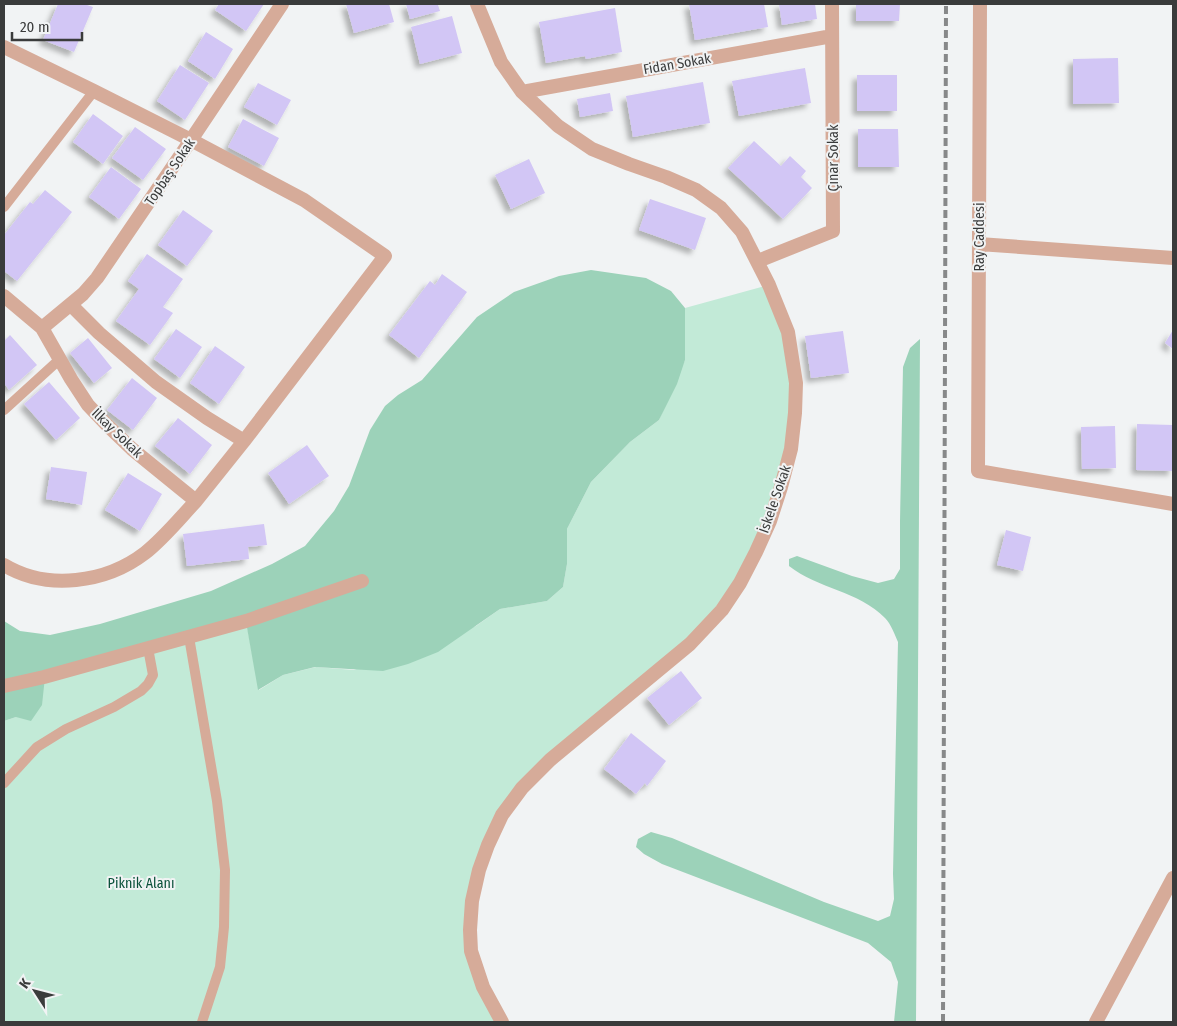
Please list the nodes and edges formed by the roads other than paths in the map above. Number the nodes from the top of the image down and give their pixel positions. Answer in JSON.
{"nodes":[{"id":1,"x":282,"y":4,"type":"edge"},
{"id":2,"x":477,"y":4,"type":"edge"},
{"id":3,"x":832,"y":4,"type":"edge"},
{"id":4,"x":980,"y":4,"type":"edge"},
{"id":5,"x":832,"y":36,"type":"junction"},
{"id":6,"x":4,"y":47,"type":"edge"},
{"id":7,"x":94,"y":91,"type":"junction"},
{"id":8,"x":522,"y":92,"type":"junction"},
{"id":9,"x":191,"y":140,"type":"junction"},
{"id":10,"x":4,"y":207,"type":"edge"},
{"id":11,"x":979,"y":244,"type":"junction"},
{"id":12,"x":1173,"y":258,"type":"edge"},
{"id":13,"x":758,"y":261,"type":"junction"},
{"id":14,"x":4,"y":296,"type":"edge"},
{"id":15,"x":71,"y":305,"type":"junction"},
{"id":16,"x":42,"y":328,"type":"junction"},
{"id":17,"x":60,"y":359,"type":"junction"},
{"id":18,"x":4,"y":410,"type":"edge"},
{"id":19,"x":244,"y":441,"type":"junction"},
{"id":20,"x":196,"y":501,"type":"junction"},
{"id":21,"x":1173,"y":504,"type":"edge"},
{"id":22,"x":4,"y":565,"type":"edge"},
{"id":23,"x":362,"y":581,"type":"dead end"},
{"id":24,"x":189,"y":637,"type":"junction"},
{"id":25,"x":148,"y":648,"type":"junction"},
{"id":26,"x":4,"y":686,"type":"edge"},
{"id":27,"x":4,"y":783,"type":"edge"},
{"id":28,"x":1173,"y":878,"type":"edge"},
{"id":29,"x":202,"y":1022,"type":"edge"},
{"id":30,"x":502,"y":1022,"type":"edge"},
{"id":31,"x":1096,"y":1022,"type":"edge"}],
"edges":[{"from":1,"to":9,"type":"street","name":"Topbaş Sokak"},
{"from":2,"to":8,"type":"street","name":"İskele Sokak"},
{"from":3,"to":5,"type":"street","name":"Çınar Sokak"},
{"from":4,"to":11,"type":"street","name":"Ray Caddesi"},
{"from":5,"to":8,"type":"street","name":"Fidan Sokak"},
{"from":5,"to":13,"type":"street","name":"Çınar Sokak"},
{"from":6,"to":7,"type":"street"},
{"from":7,"to":9,"type":"street"},
{"from":7,"to":10,"type":"lane"},
{"from":8,"to":13,"type":"street","name":"İskele Sokak"},
{"from":9,"to":15,"type":"street","name":"Topbaş Sokak"},
{"from":9,"to":19,"type":"street"},
{"from":11,"to":12,"type":"street"},
{"from":11,"to":21,"type":"street","name":"Ray Caddesi"},
{"from":13,"to":30,"type":"street","name":"İskele Sokak"},
{"from":14,"to":16,"type":"street","name":"İlkay Sokak"},
{"from":15,"to":16,"type":"street","name":"Topbaş Sokak"},
{"from":15,"to":19,"type":"street"},
{"from":16,"to":17,"type":"street","name":"İlkay Sokak"},
{"from":17,"to":18,"type":"lane"},
{"from":17,"to":20,"type":"street","name":"İlkay Sokak"},
{"from":19,"to":20,"type":"street"},
{"from":20,"to":22,"type":"street"},
{"from":23,"to":24,"type":"street"},
{"from":24,"to":25,"type":"street"},
{"from":24,"to":29,"type":"lane"},
{"from":25,"to":26,"type":"street"},
{"from":25,"to":27,"type":"lane"},
{"from":28,"to":31,"type":"street"}]}
